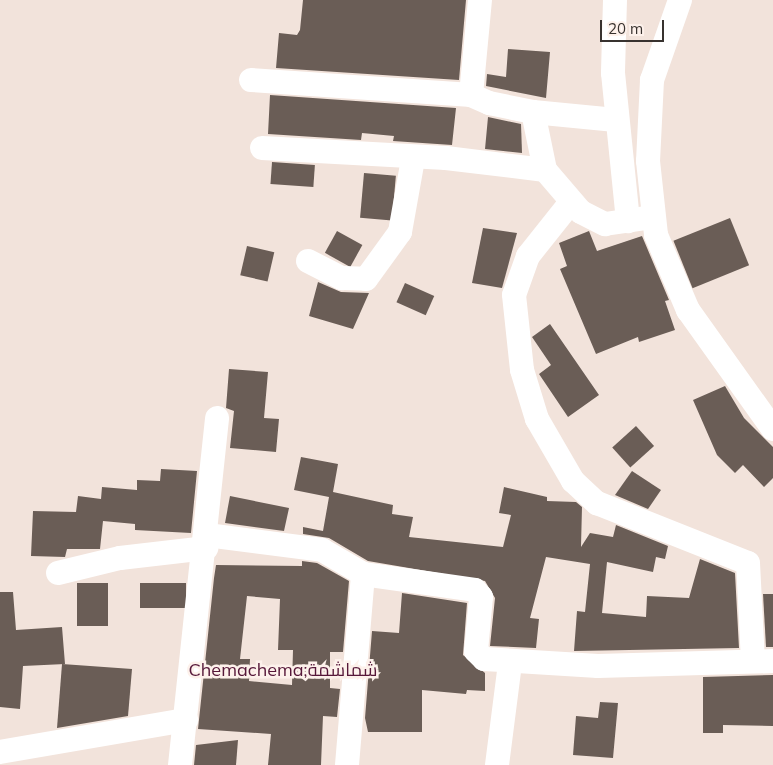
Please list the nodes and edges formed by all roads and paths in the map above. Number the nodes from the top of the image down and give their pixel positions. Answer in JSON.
{"nodes":[{"id":1,"x":480,"y":0,"type":"edge"},
{"id":2,"x":614,"y":0,"type":"edge"},
{"id":3,"x":680,"y":0,"type":"edge"},
{"id":4,"x":251,"y":80,"type":"dead end"},
{"id":5,"x":471,"y":95,"type":"junction"},
{"id":6,"x":533,"y":112,"type":"junction"},
{"id":7,"x":616,"y":120,"type":"junction"},
{"id":8,"x":262,"y":148,"type":"dead end"},
{"id":9,"x":413,"y":159,"type":"junction"},
{"id":10,"x":545,"y":170,"type":"junction"},
{"id":11,"x":571,"y":202,"type":"junction"},
{"id":12,"x":653,"y":218,"type":"junction"},
{"id":13,"x":628,"y":221,"type":"junction"},
{"id":14,"x":308,"y":261,"type":"dead end"},
{"id":15,"x":217,"y":418,"type":"dead end"},
{"id":16,"x":773,"y":429,"type":"edge"},
{"id":17,"x":206,"y":541,"type":"junction"},
{"id":18,"x":58,"y":573,"type":"dead end"},
{"id":19,"x":363,"y":574,"type":"junction"},
{"id":20,"x":763,"y":661,"type":"edge"},
{"id":21,"x":510,"y":663,"type":"junction"},
{"id":22,"x":186,"y":720,"type":"junction"},
{"id":23,"x":0,"y":752,"type":"edge"},
{"id":24,"x":180,"y":765,"type":"edge"},
{"id":25,"x":347,"y":765,"type":"edge"},
{"id":26,"x":498,"y":765,"type":"edge"}],
"edges":[{"from":1,"to":5,"type":"street"},
{"from":2,"to":7,"type":"street"},
{"from":3,"to":12,"type":"street"},
{"from":4,"to":5,"type":"street"},
{"from":5,"to":6,"type":"street"},
{"from":6,"to":7,"type":"street"},
{"from":6,"to":10,"type":"street"},
{"from":7,"to":13,"type":"street"},
{"from":8,"to":9,"type":"street"},
{"from":9,"to":10,"type":"street"},
{"from":9,"to":14,"type":"street"},
{"from":10,"to":11,"type":"street"},
{"from":11,"to":13,"type":"street"},
{"from":11,"to":20,"type":"street"},
{"from":12,"to":13,"type":"street"},
{"from":12,"to":16,"type":"street"},
{"from":15,"to":17,"type":"street"},
{"from":17,"to":18,"type":"street"},
{"from":17,"to":19,"type":"street"},
{"from":17,"to":22,"type":"street"},
{"from":19,"to":21,"type":"street"},
{"from":19,"to":25,"type":"street"},
{"from":20,"to":21,"type":"street"},
{"from":21,"to":26,"type":"street"},
{"from":22,"to":23,"type":"street"},
{"from":22,"to":24,"type":"street"}]}
